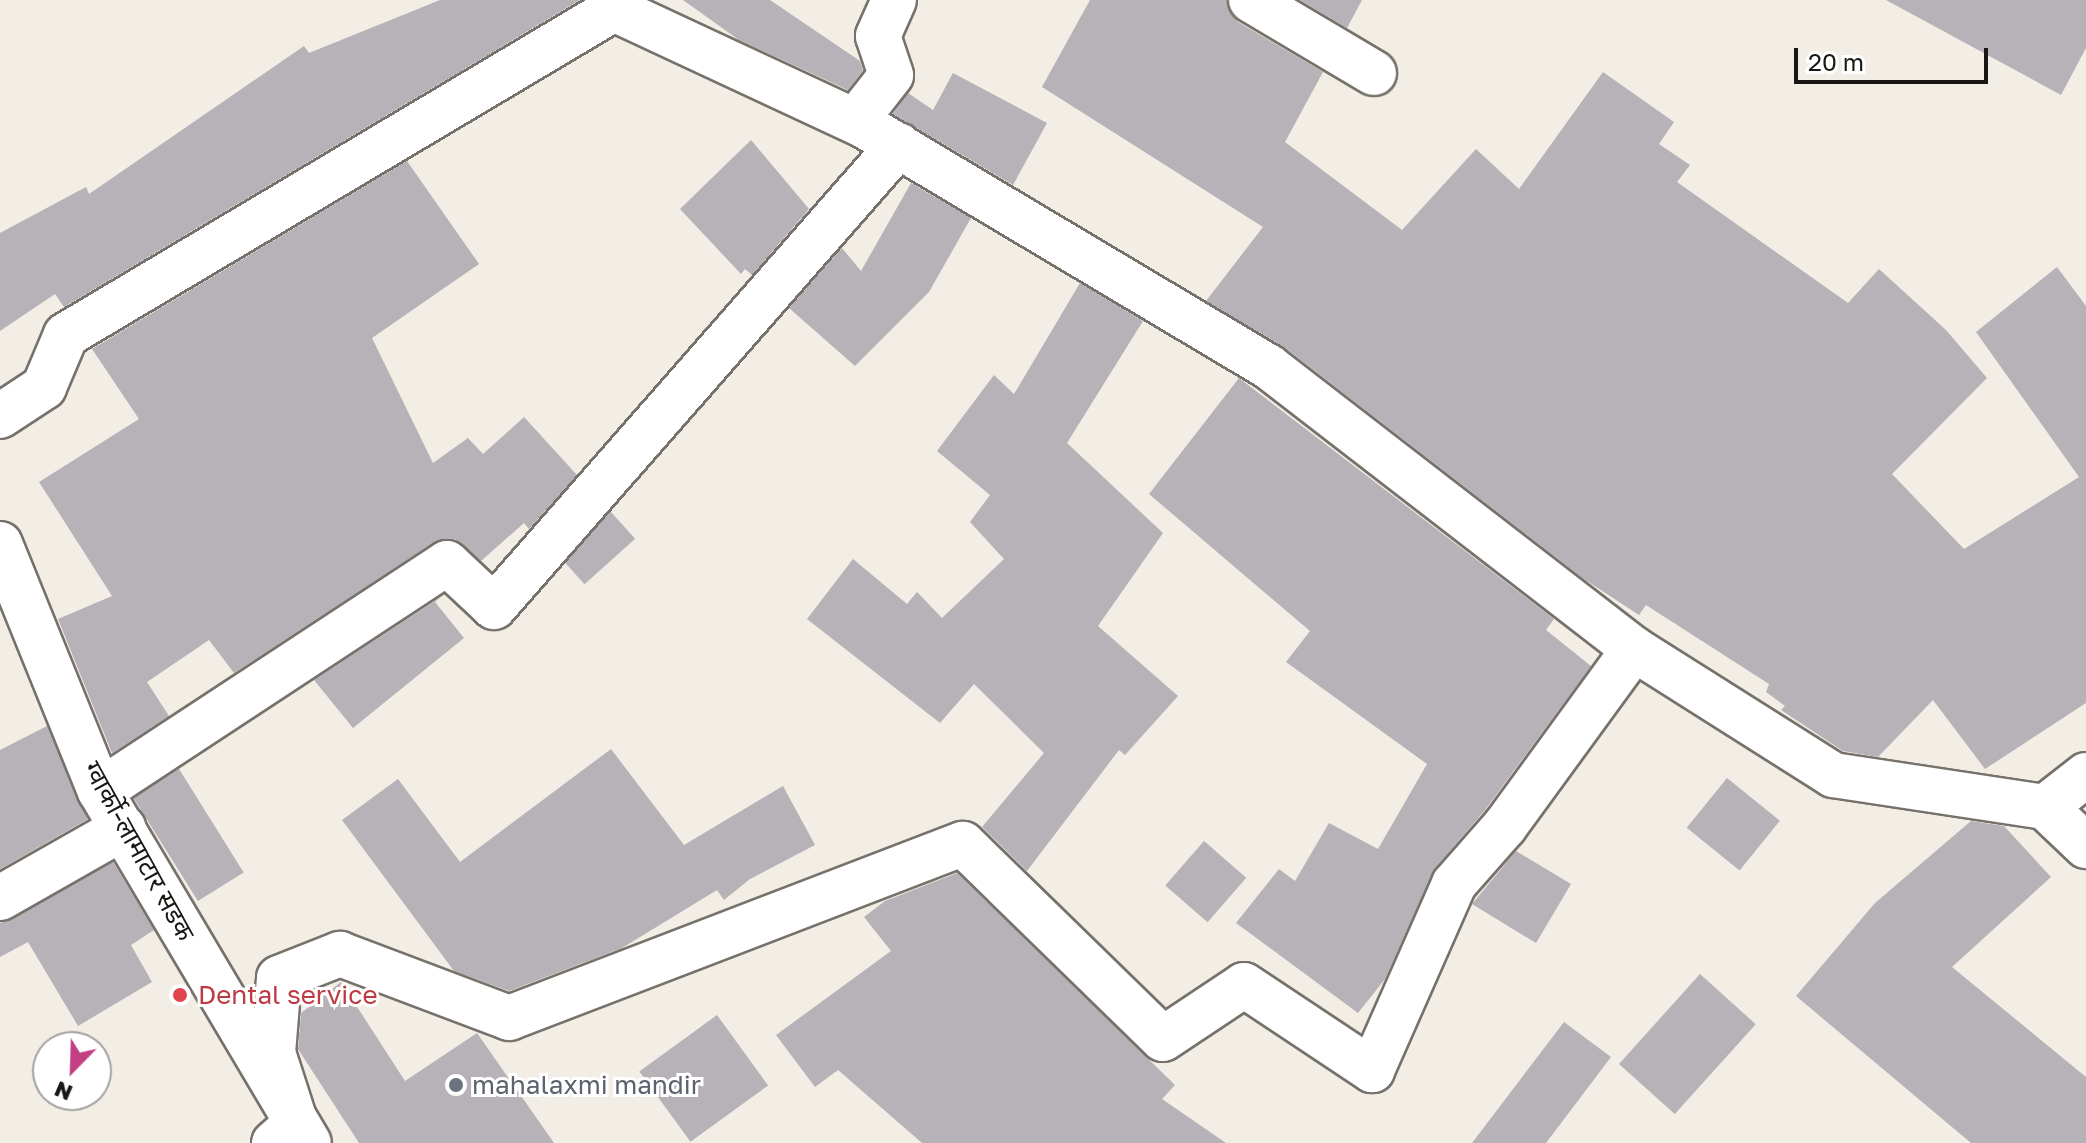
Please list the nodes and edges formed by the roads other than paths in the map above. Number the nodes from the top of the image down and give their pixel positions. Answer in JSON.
{"nodes":[{"id":1,"x":894,"y":0,"type":"edge"},
{"id":2,"x":1251,"y":0,"type":"edge"},
{"id":3,"x":1374,"y":73,"type":"dead end"},
{"id":4,"x":881,"y":135,"type":"junction"},
{"id":5,"x":0,"y":416,"type":"edge"},
{"id":6,"x":0,"y":544,"type":"edge"},
{"id":7,"x":1634,"y":649,"type":"junction"},
{"id":8,"x":2086,"y":775,"type":"edge"},
{"id":9,"x":100,"y":791,"type":"junction"},
{"id":10,"x":2045,"y":807,"type":"junction"},
{"id":11,"x":123,"y":828,"type":"junction"},
{"id":12,"x":2086,"y":846,"type":"edge"},
{"id":13,"x":0,"y":898,"type":"edge"},
{"id":14,"x":293,"y":1137,"type":"edge"}],
"edges":[{"from":1,"to":4,"type":"street"},
{"from":2,"to":3,"type":"street"},
{"from":4,"to":5,"type":"street"},
{"from":4,"to":7,"type":"street"},
{"from":4,"to":9,"type":"street"},
{"from":6,"to":9,"type":"street","name":"ग्वार्को-लामाटार सडक"},
{"from":7,"to":10,"type":"street"},
{"from":7,"to":14,"type":"street"},
{"from":8,"to":10,"type":"street"},
{"from":9,"to":11,"type":"street","name":"ग्वार्को-लामाटार सडक"},
{"from":10,"to":12,"type":"street"},
{"from":11,"to":13,"type":"street"},
{"from":11,"to":14,"type":"street","name":"ग्वार्को-लामाटार सडक"}]}
